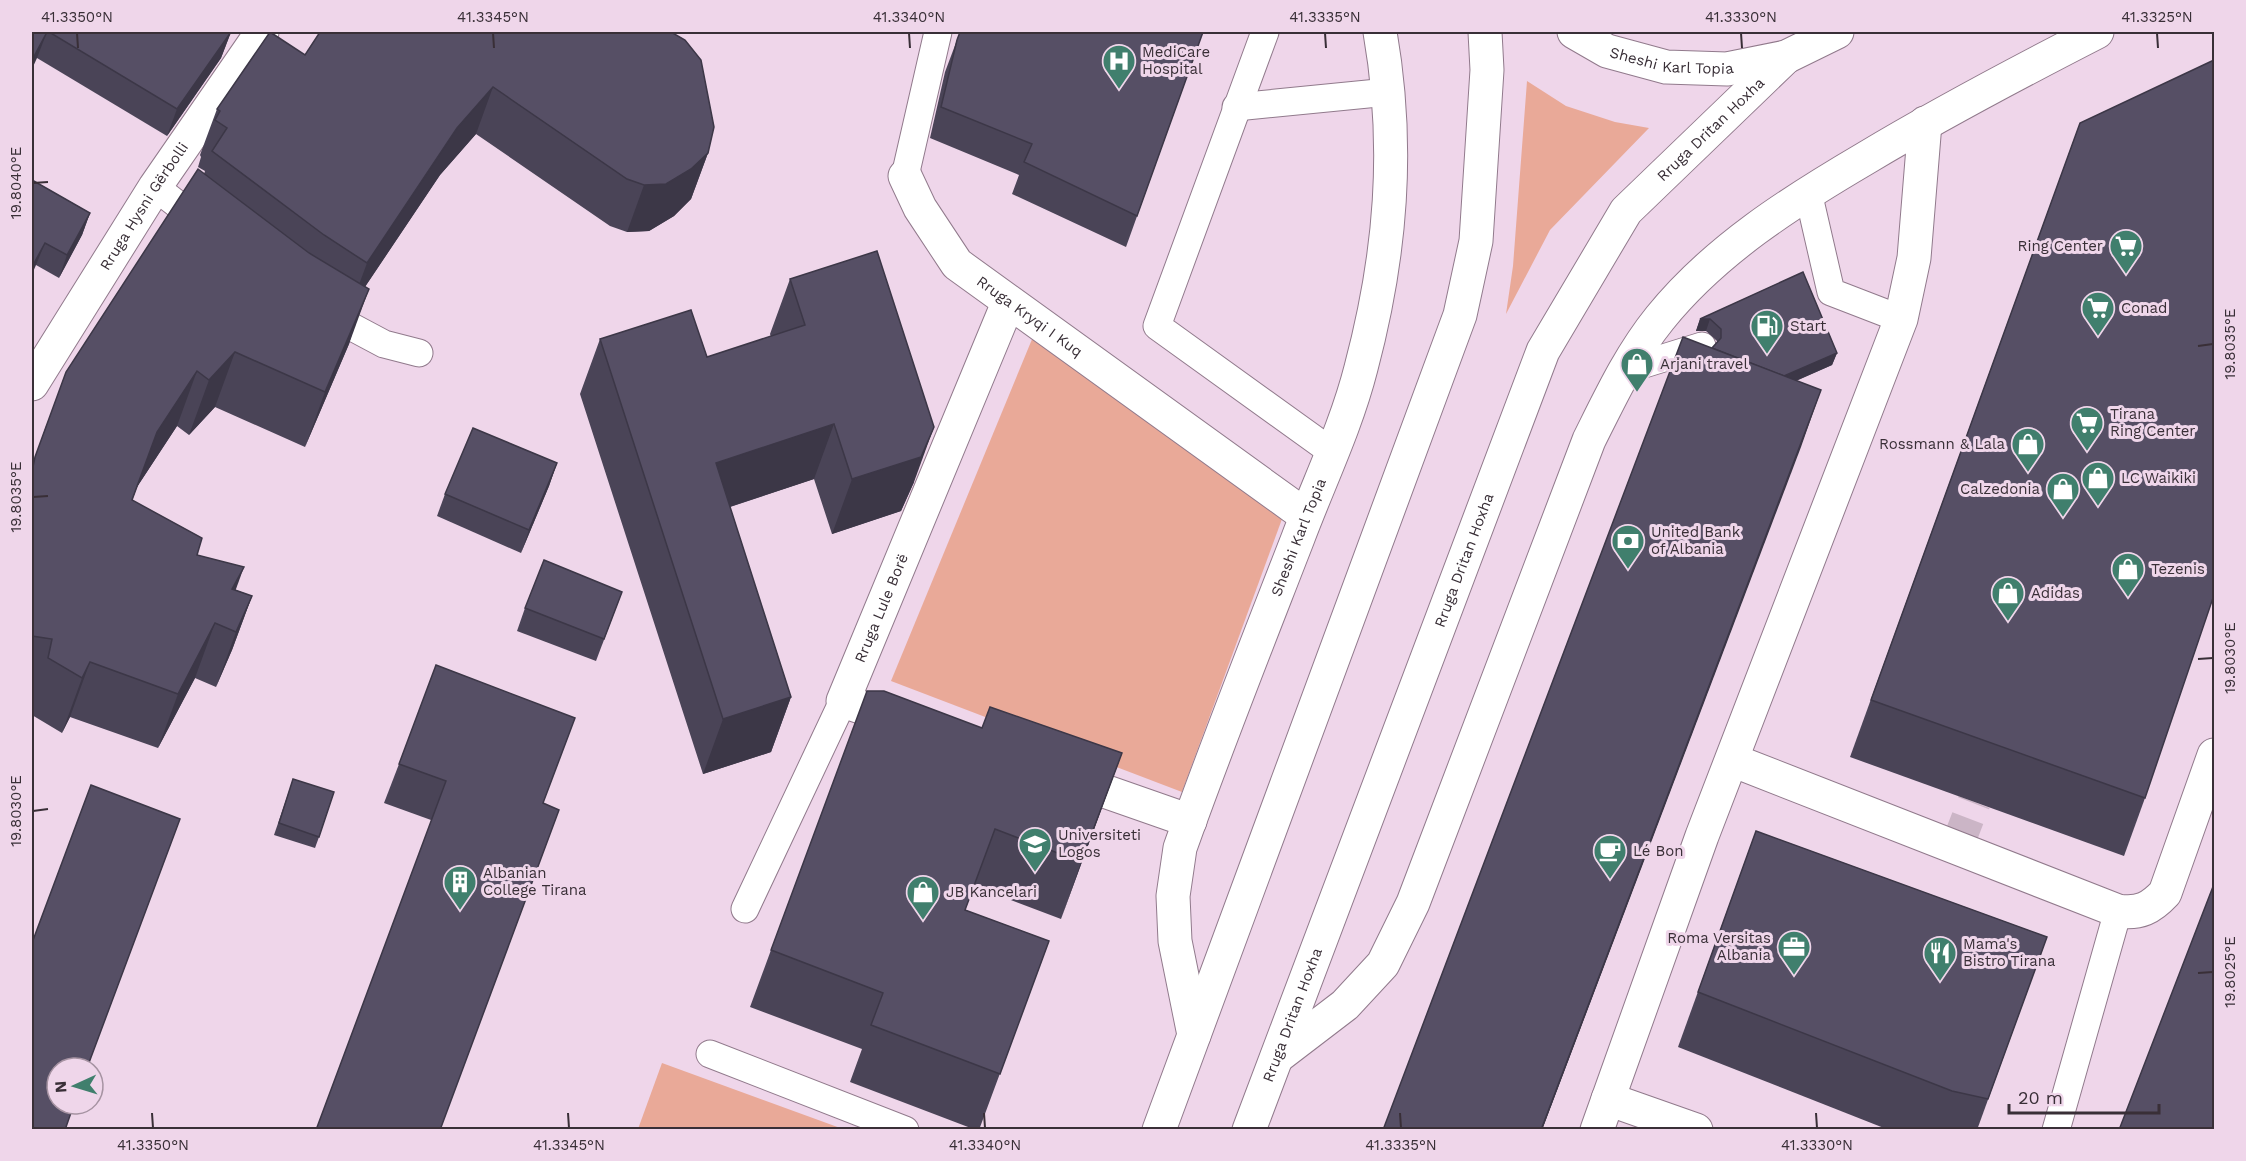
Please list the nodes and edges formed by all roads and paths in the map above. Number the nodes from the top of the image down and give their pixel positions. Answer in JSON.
{"nodes":[{"id":1,"x":262,"y":32,"type":"edge"},
{"id":2,"x":938,"y":32,"type":"edge"},
{"id":3,"x":1265,"y":32,"type":"edge"},
{"id":4,"x":1380,"y":32,"type":"edge"},
{"id":5,"x":1485,"y":32,"type":"edge"},
{"id":6,"x":1574,"y":32,"type":"edge"},
{"id":7,"x":1837,"y":32,"type":"edge"},
{"id":8,"x":2097,"y":32,"type":"edge"},
{"id":9,"x":1786,"y":57,"type":"junction"},
{"id":10,"x":1388,"y":92,"type":"junction"},
{"id":11,"x":1236,"y":107,"type":"junction"},
{"id":12,"x":1925,"y":123,"type":"junction"},
{"id":13,"x":905,"y":176,"type":"joint"},
{"id":14,"x":155,"y":187,"type":"junction"},
{"id":15,"x":1808,"y":192,"type":"junction"},
{"id":16,"x":222,"y":238,"type":"edge"},
{"id":17,"x":298,"y":295,"type":"edge"},
{"id":18,"x":1008,"y":303,"type":"junction"},
{"id":19,"x":1901,"y":319,"type":"junction"},
{"id":20,"x":1702,"y":346,"type":"edge"},
{"id":21,"x":419,"y":353,"type":"dead end"},
{"id":22,"x":1625,"y":370,"type":"junction"},
{"id":23,"x":32,"y":384,"type":"edge"},
{"id":24,"x":1332,"y":452,"type":"junction"},
{"id":25,"x":1306,"y":516,"type":"junction"},
{"id":26,"x":843,"y":701,"type":"junction"},
{"id":27,"x":930,"y":731,"type":"edge"},
{"id":28,"x":2214,"y":755,"type":"edge"},
{"id":29,"x":1732,"y":760,"type":"junction"},
{"id":30,"x":1041,"y":770,"type":"edge"},
{"id":31,"x":1190,"y":820,"type":"junction"},
{"id":32,"x":745,"y":909,"type":"dead end"},
{"id":33,"x":2118,"y":911,"type":"junction"},
{"id":34,"x":1194,"y":1035,"type":"junction"},
{"id":35,"x":710,"y":1054,"type":"dead end"},
{"id":36,"x":1277,"y":1057,"type":"junction"},
{"id":37,"x":1608,"y":1099,"type":"junction"},
{"id":38,"x":905,"y":1130,"type":"edge"},
{"id":39,"x":1159,"y":1130,"type":"edge"},
{"id":40,"x":1249,"y":1130,"type":"edge"},
{"id":41,"x":1597,"y":1130,"type":"edge"},
{"id":42,"x":1696,"y":1130,"type":"edge"},
{"id":43,"x":2056,"y":1130,"type":"edge"}],
"edges":[{"from":1,"to":14,"type":"street","name":"Rruga Hysni Gërbolli"},
{"from":2,"to":13,"type":"lane","name":"Rruga Kryqi I Kuq"},
{"from":3,"to":11,"type":"lane"},
{"from":4,"to":10,"type":"street","name":"Sheshi Karl Topia"},
{"from":5,"to":34,"type":"street"},
{"from":6,"to":9,"type":"street","name":"Sheshi Karl Topia"},
{"from":7,"to":9,"type":"street","name":"Sheshi Karl Topia"},
{"from":8,"to":12,"type":"street"},
{"from":9,"to":36,"type":"street","name":"Rruga Dritan Hoxha"},
{"from":10,"to":11,"type":"lane"},
{"from":10,"to":24,"type":"street","name":"Sheshi Karl Topia"},
{"from":11,"to":24,"type":"lane"},
{"from":12,"to":15,"type":"street"},
{"from":12,"to":19,"type":"street"},
{"from":13,"to":18,"type":"street","name":"Rruga Kryqi I Kuq"},
{"from":14,"to":16,"type":"lane"},
{"from":14,"to":23,"type":"street","name":"Rruga Hysni Gërbolli"},
{"from":15,"to":19,"type":"lane"},
{"from":15,"to":22,"type":"street"},
{"from":17,"to":21,"type":"lane"},
{"from":18,"to":25,"type":"street","name":"Rruga Kryqi I Kuq"},
{"from":18,"to":26,"type":"street","name":"Rruga Lule Borë"},
{"from":19,"to":29,"type":"street"},
{"from":20,"to":22,"type":"lane"},
{"from":22,"to":36,"type":"street"},
{"from":24,"to":25,"type":"street","name":"Sheshi Karl Topia"},
{"from":25,"to":31,"type":"street","name":"Sheshi Karl Topia"},
{"from":26,"to":27,"type":"street"},
{"from":26,"to":32,"type":"lane","name":"Rruga Lule Borë"},
{"from":28,"to":33,"type":"street"},
{"from":29,"to":33,"type":"street"},
{"from":29,"to":37,"type":"street"},
{"from":30,"to":31,"type":"street"},
{"from":31,"to":34,"type":"street","name":"Sheshi Karl Topia"},
{"from":33,"to":43,"type":"lane"},
{"from":34,"to":39,"type":"street"},
{"from":35,"to":38,"type":"lane"},
{"from":36,"to":40,"type":"street","name":"Rruga Dritan Hoxha"},
{"from":37,"to":41,"type":"street"},
{"from":37,"to":42,"type":"street"}]}
